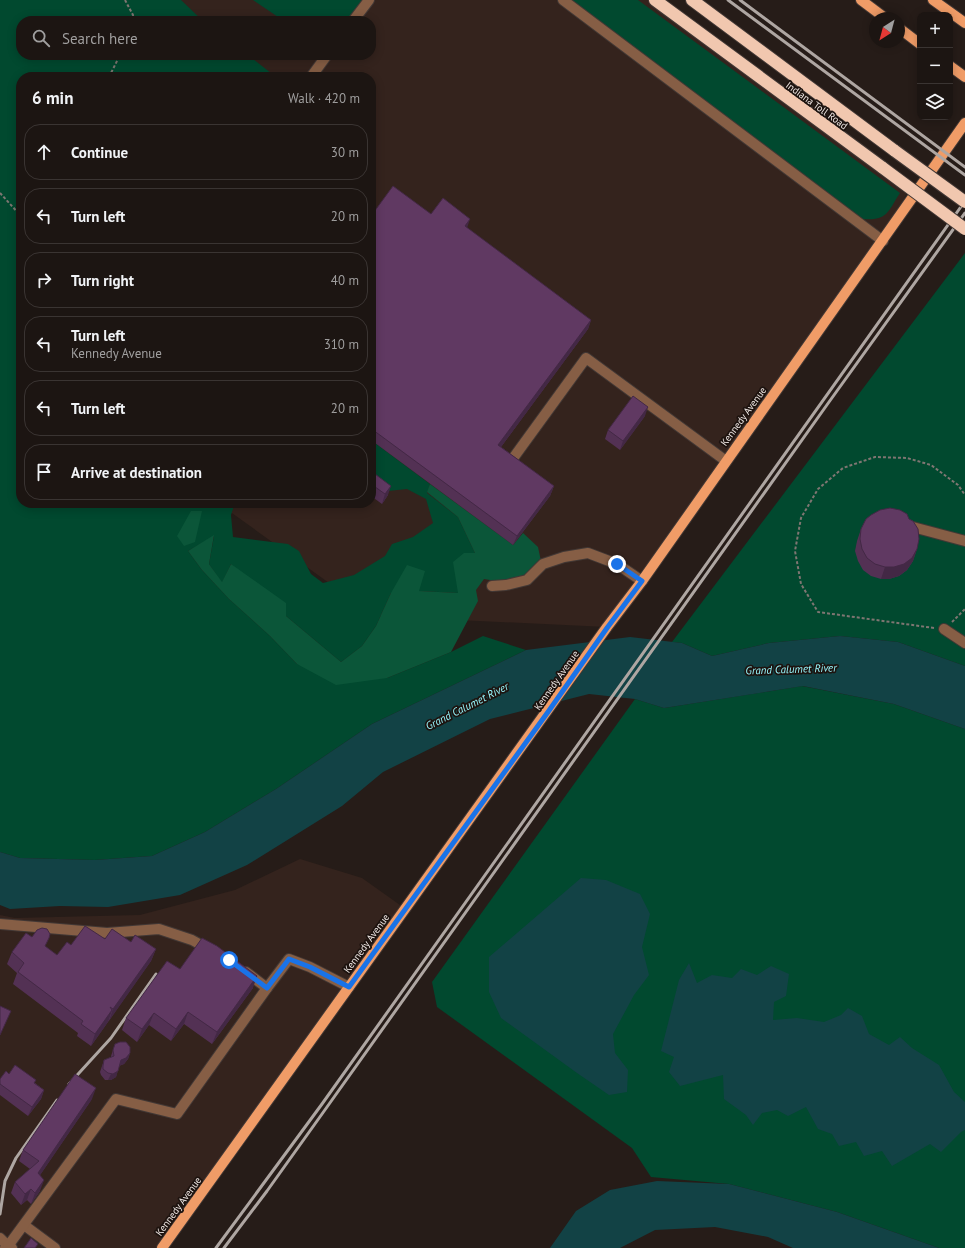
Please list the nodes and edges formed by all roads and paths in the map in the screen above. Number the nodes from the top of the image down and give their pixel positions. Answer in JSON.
{"nodes":[{"id":1,"x":125,"y":0,"type":"edge"},
{"id":2,"x":369,"y":0,"type":"edge"},
{"id":3,"x":563,"y":0,"type":"edge"},
{"id":4,"x":655,"y":0,"type":"edge"},
{"id":5,"x":692,"y":0,"type":"edge"},
{"id":6,"x":861,"y":0,"type":"edge"},
{"id":7,"x":933,"y":0,"type":"edge"},
{"id":8,"x":877,"y":12,"type":"edge"},
{"id":9,"x":133,"y":16,"type":"edge"},
{"id":10,"x":357,"y":16,"type":"edge"},
{"id":11,"x":965,"y":23,"type":"edge"},
{"id":12,"x":905,"y":33,"type":"edge"},
{"id":13,"x":917,"y":42,"type":"edge"},
{"id":14,"x":118,"y":60,"type":"edge"},
{"id":15,"x":323,"y":60,"type":"edge"},
{"id":16,"x":953,"y":68,"type":"edge"},
{"id":17,"x":112,"y":72,"type":"edge"},
{"id":18,"x":314,"y":72,"type":"edge"},
{"id":19,"x":965,"y":77,"type":"edge"},
{"id":20,"x":965,"y":123,"type":"edge"},
{"id":21,"x":0,"y":193,"type":"edge"},
{"id":22,"x":965,"y":202,"type":"edge"},
{"id":23,"x":16,"y":211,"type":"edge"},
{"id":24,"x":965,"y":229,"type":"edge"},
{"id":25,"x":883,"y":241,"type":"junction"},
{"id":26,"x":514,"y":457,"type":"edge"},
{"id":27,"x":726,"y":461,"type":"junction"},
{"id":28,"x":965,"y":495,"type":"edge"},
{"id":29,"x":909,"y":526,"type":"edge"},
{"id":30,"x":965,"y":540,"type":"edge"},
{"id":31,"x":642,"y":581,"type":"junction"},
{"id":32,"x":492,"y":586,"type":"dead end"},
{"id":33,"x":965,"y":609,"type":"edge"},
{"id":34,"x":944,"y":629,"type":"junction"},
{"id":35,"x":965,"y":643,"type":"edge"},
{"id":36,"x":0,"y":924,"type":"edge"},
{"id":37,"x":217,"y":954,"type":"edge"},
{"id":38,"x":236,"y":965,"type":"edge"},
{"id":39,"x":349,"y":987,"type":"junction"},
{"id":40,"x":267,"y":988,"type":"junction"},
{"id":41,"x":24,"y":1225,"type":"junction"},
{"id":42,"x":0,"y":1238,"type":"edge"},
{"id":43,"x":8,"y":1247,"type":"edge"},
{"id":44,"x":55,"y":1248,"type":"edge"},
{"id":45,"x":162,"y":1248,"type":"edge"}],
"edges":[{"from":1,"to":9,"type":"path"},
{"from":2,"to":10,"type":"lane"},
{"from":3,"to":25,"type":"lane"},
{"from":4,"to":24,"type":"highway","name":"Indiana Toll Road","bridge":true},
{"from":5,"to":22,"type":"highway","name":"Indiana Toll Road","bridge":true},
{"from":6,"to":8,"type":"main road"},
{"from":7,"to":11,"type":"main road"},
{"from":12,"to":13,"type":"main road"},
{"from":14,"to":17,"type":"path"},
{"from":15,"to":18,"type":"lane"},
{"from":16,"to":19,"type":"main road"},
{"from":20,"to":25,"type":"main road","name":"Kennedy Avenue"},
{"from":21,"to":23,"type":"path"},
{"from":25,"to":27,"type":"main road","name":"Kennedy Avenue"},
{"from":26,"to":27,"type":"lane"},
{"from":27,"to":31,"type":"main road","name":"Kennedy Avenue"},
{"from":28,"to":34,"type":"path"},
{"from":29,"to":30,"type":"lane"},
{"from":31,"to":32,"type":"lane"},
{"from":31,"to":39,"type":"main road","name":"Kennedy Avenue"},
{"from":33,"to":34,"type":"path"},
{"from":34,"to":35,"type":"lane"},
{"from":36,"to":37,"type":"lane"},
{"from":38,"to":40,"type":"lane"},
{"from":39,"to":40,"type":"lane"},
{"from":39,"to":45,"type":"main road","name":"Kennedy Avenue"},
{"from":40,"to":41,"type":"lane"},
{"from":41,"to":43,"type":"lane"},
{"from":41,"to":44,"type":"lane"},
{"from":42,"to":43,"type":"lane"}]}
